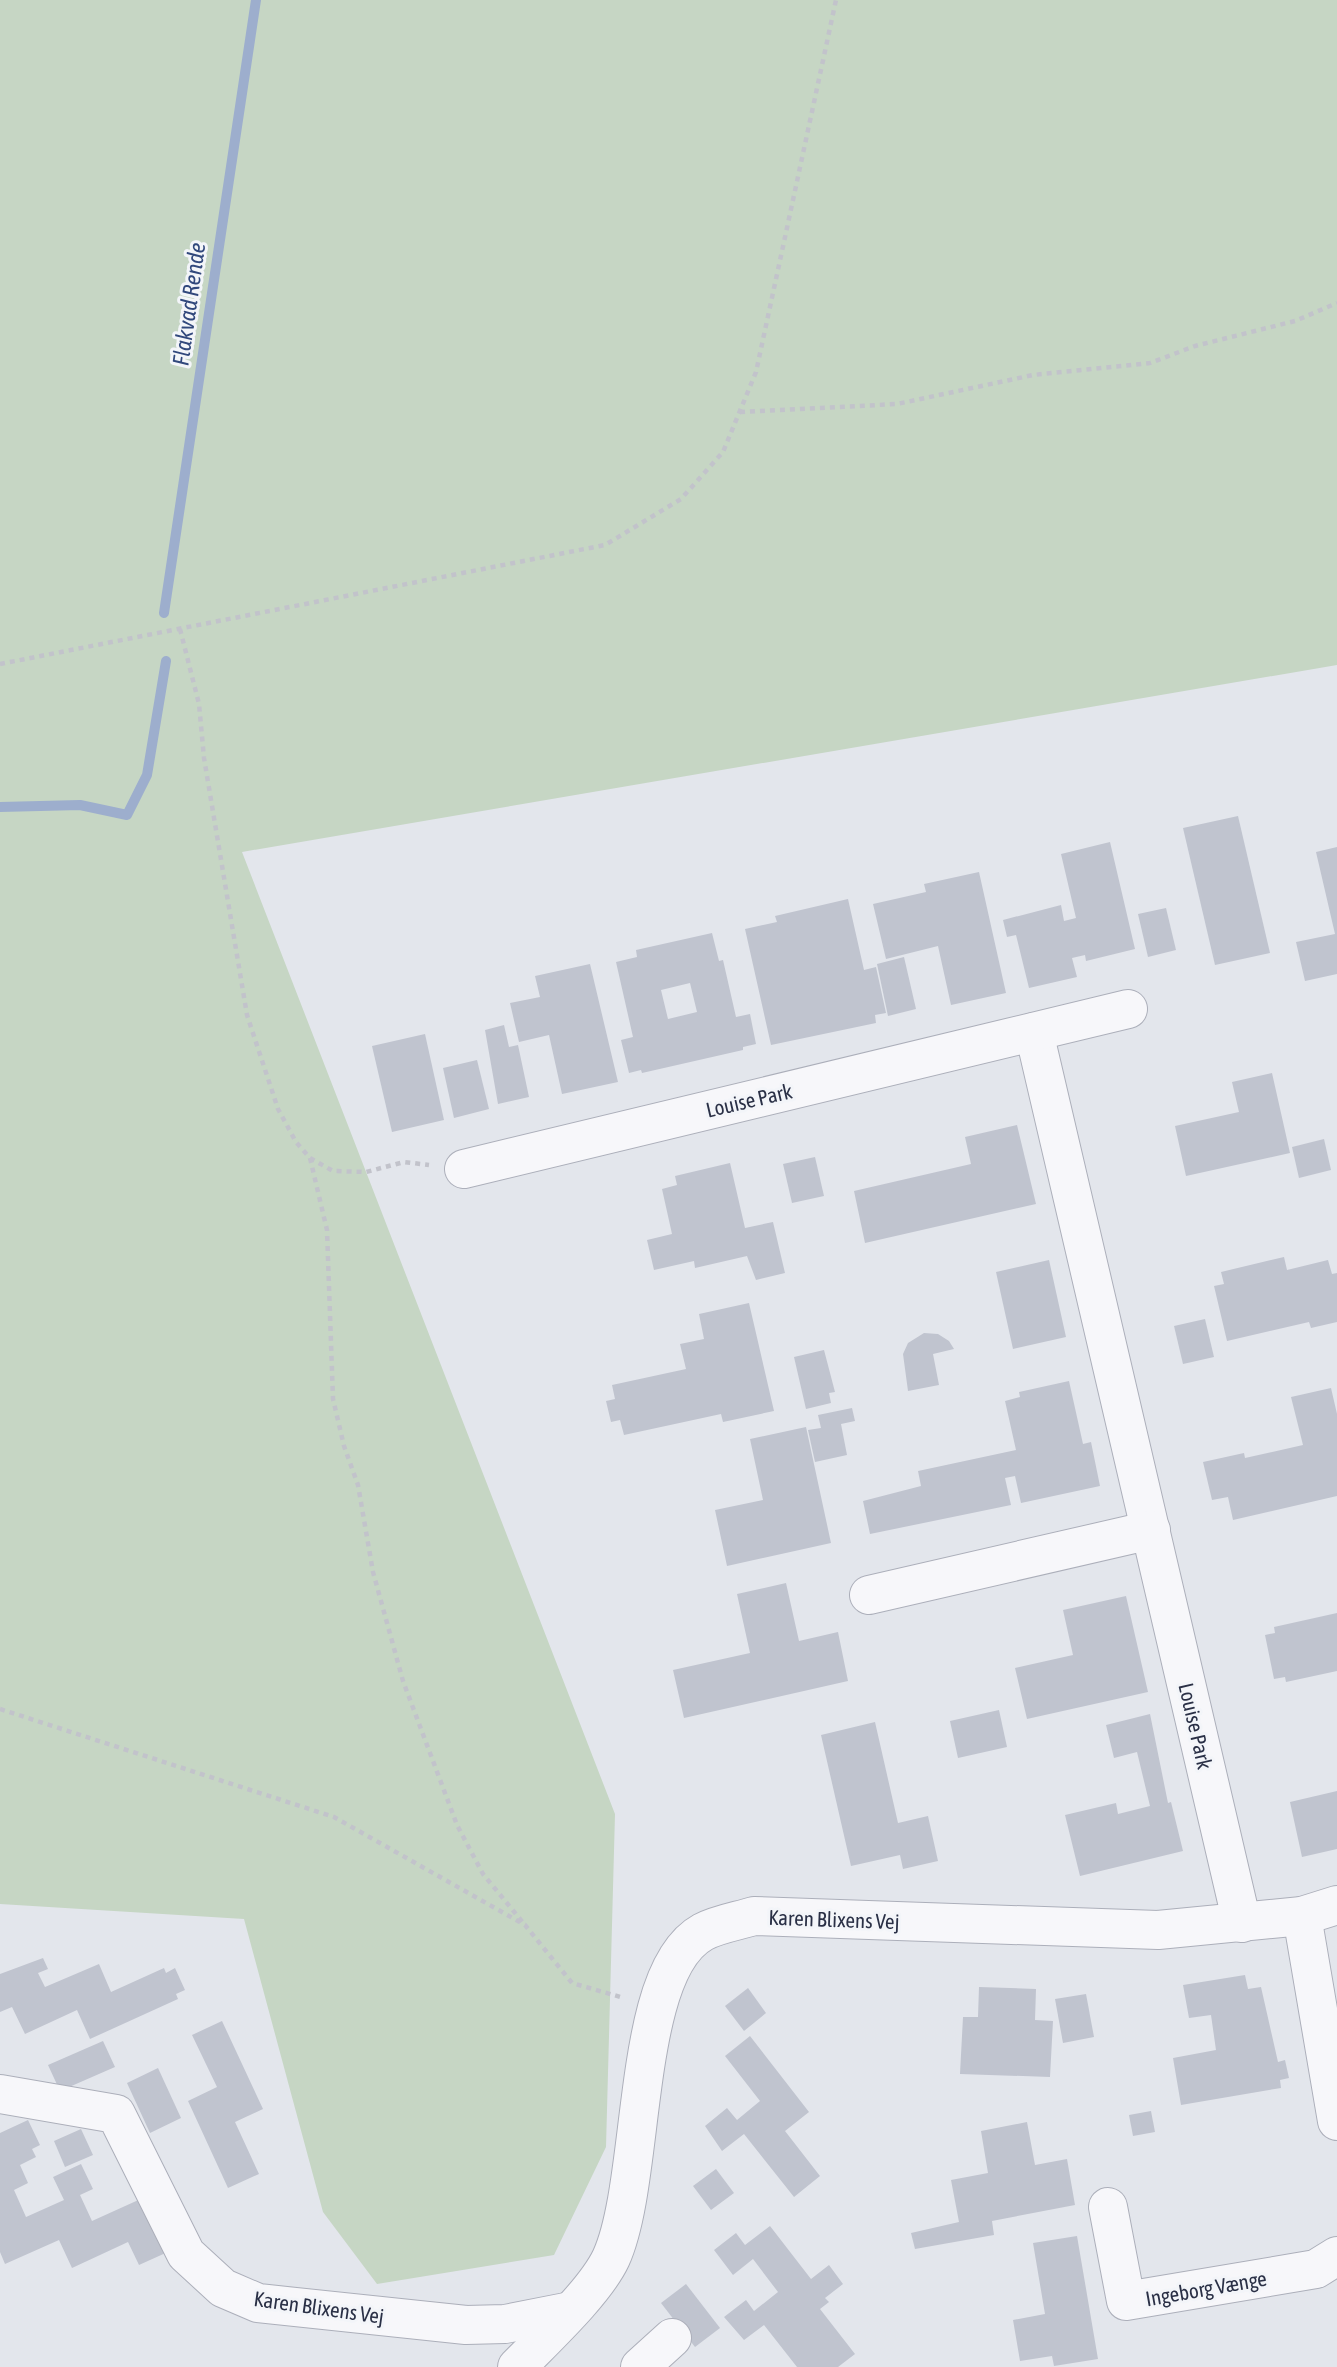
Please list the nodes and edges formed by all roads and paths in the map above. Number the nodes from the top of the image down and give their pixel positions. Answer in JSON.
{"nodes":[{"id":1,"x":836,"y":0,"type":"edge"},
{"id":2,"x":1337,"y":303,"type":"edge"},
{"id":3,"x":740,"y":412,"type":"junction"},
{"id":4,"x":180,"y":628,"type":"junction"},
{"id":5,"x":0,"y":664,"type":"edge"},
{"id":6,"x":1128,"y":1009,"type":"dead end"},
{"id":7,"x":1034,"y":1032,"type":"junction"},
{"id":8,"x":310,"y":1158,"type":"junction"},
{"id":9,"x":464,"y":1168,"type":"joint"},
{"id":10,"x":1151,"y":1530,"type":"junction"},
{"id":11,"x":869,"y":1595,"type":"dead end"},
{"id":12,"x":0,"y":1709,"type":"edge"},
{"id":13,"x":1320,"y":1910,"type":"edge"},
{"id":14,"x":1242,"y":1923,"type":"junction"},
{"id":15,"x":525,"y":1925,"type":"junction"},
{"id":16,"x":655,"y":2007,"type":"junction"},
{"id":17,"x":0,"y":2094,"type":"edge"},
{"id":18,"x":1337,"y":2122,"type":"edge"},
{"id":19,"x":1108,"y":2207,"type":"dead end"},
{"id":20,"x":1337,"y":2256,"type":"edge"},
{"id":21,"x":571,"y":2311,"type":"junction"},
{"id":22,"x":672,"y":2338,"type":"dead end"},
{"id":23,"x":517,"y":2367,"type":"edge"},
{"id":24,"x":640,"y":2367,"type":"edge"}],
"edges":[{"from":1,"to":3,"type":"path"},
{"from":2,"to":3,"type":"path"},
{"from":3,"to":4,"type":"path"},
{"from":4,"to":5,"type":"path"},
{"from":4,"to":8,"type":"path"},
{"from":6,"to":7,"type":"street","name":"Louise Park"},
{"from":7,"to":9,"type":"street","name":"Louise Park"},
{"from":7,"to":10,"type":"street","name":"Louise Park"},
{"from":8,"to":9,"type":"path"},
{"from":8,"to":15,"type":"path"},
{"from":10,"to":11,"type":"street"},
{"from":10,"to":14,"type":"street","name":"Louise Park"},
{"from":12,"to":15,"type":"path"},
{"from":13,"to":14,"type":"street","name":"Karen Blixens Vej"},
{"from":13,"to":18,"type":"street"},
{"from":14,"to":16,"type":"street","name":"Karen Blixens Vej"},
{"from":15,"to":16,"type":"path"},
{"from":16,"to":21,"type":"street","name":"Karen Blixens Vej"},
{"from":17,"to":21,"type":"street","name":"Karen Blixens Vej"},
{"from":19,"to":20,"type":"street","name":"Ingeborg Vænge"},
{"from":21,"to":23,"type":"street","name":"Karen Blixens Vej"},
{"from":22,"to":24,"type":"street"}]}
